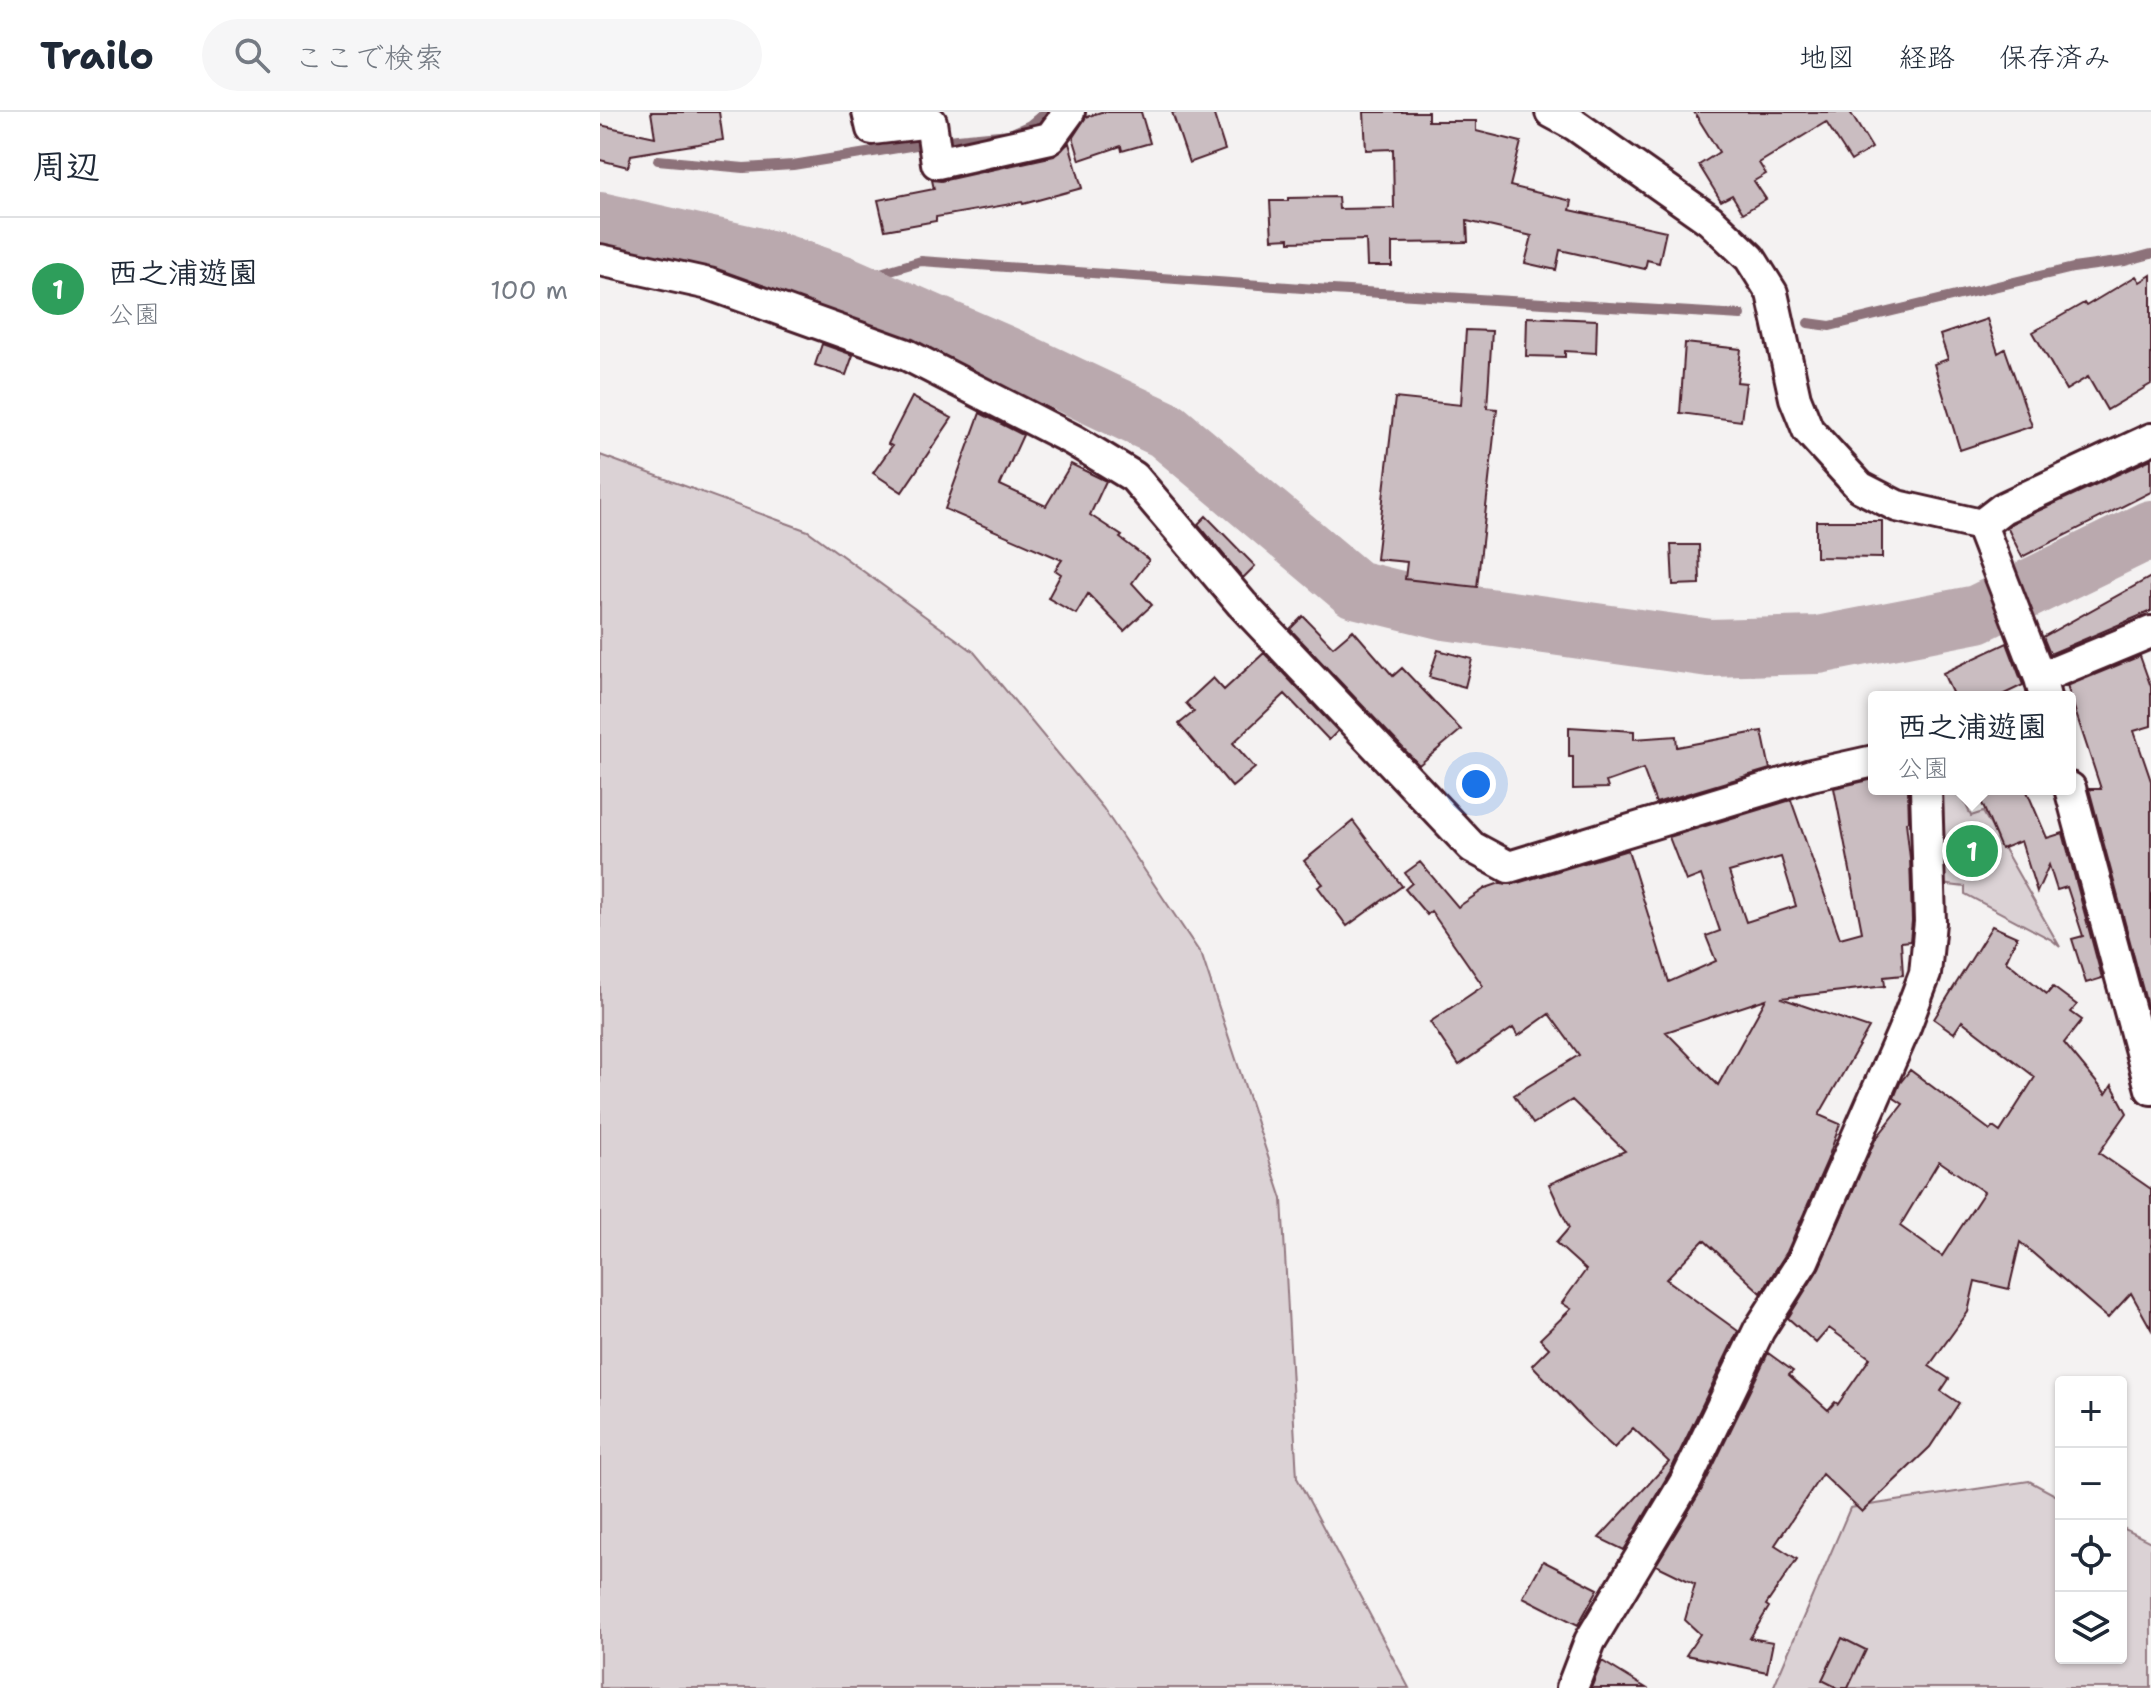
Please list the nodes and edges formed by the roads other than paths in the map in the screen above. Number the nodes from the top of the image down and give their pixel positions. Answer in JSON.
{"nodes":[{"id":1,"x":868,"y":112,"type":"edge"},
{"id":2,"x":1069,"y":112,"type":"edge"},
{"id":3,"x":1551,"y":112,"type":"edge"},
{"id":4,"x":600,"y":260,"type":"edge"},
{"id":5,"x":2151,"y":439,"type":"edge"},
{"id":6,"x":1984,"y":535,"type":"junction"},
{"id":7,"x":2151,"y":632,"type":"edge"},
{"id":8,"x":2040,"y":691,"type":"edge"},
{"id":9,"x":1868,"y":762,"type":"edge"},
{"id":10,"x":1926,"y":795,"type":"edge"},
{"id":11,"x":2072,"y":795,"type":"edge"},
{"id":12,"x":2151,"y":1089,"type":"edge"},
{"id":13,"x":1572,"y":1688,"type":"edge"}],
"edges":[{"from":1,"to":2,"type":"street"},
{"from":3,"to":6,"type":"street"},
{"from":4,"to":9,"type":"street"},
{"from":5,"to":6,"type":"street"},
{"from":6,"to":8,"type":"street"},
{"from":7,"to":8,"type":"street"},
{"from":10,"to":13,"type":"street"},
{"from":11,"to":12,"type":"street"}]}
